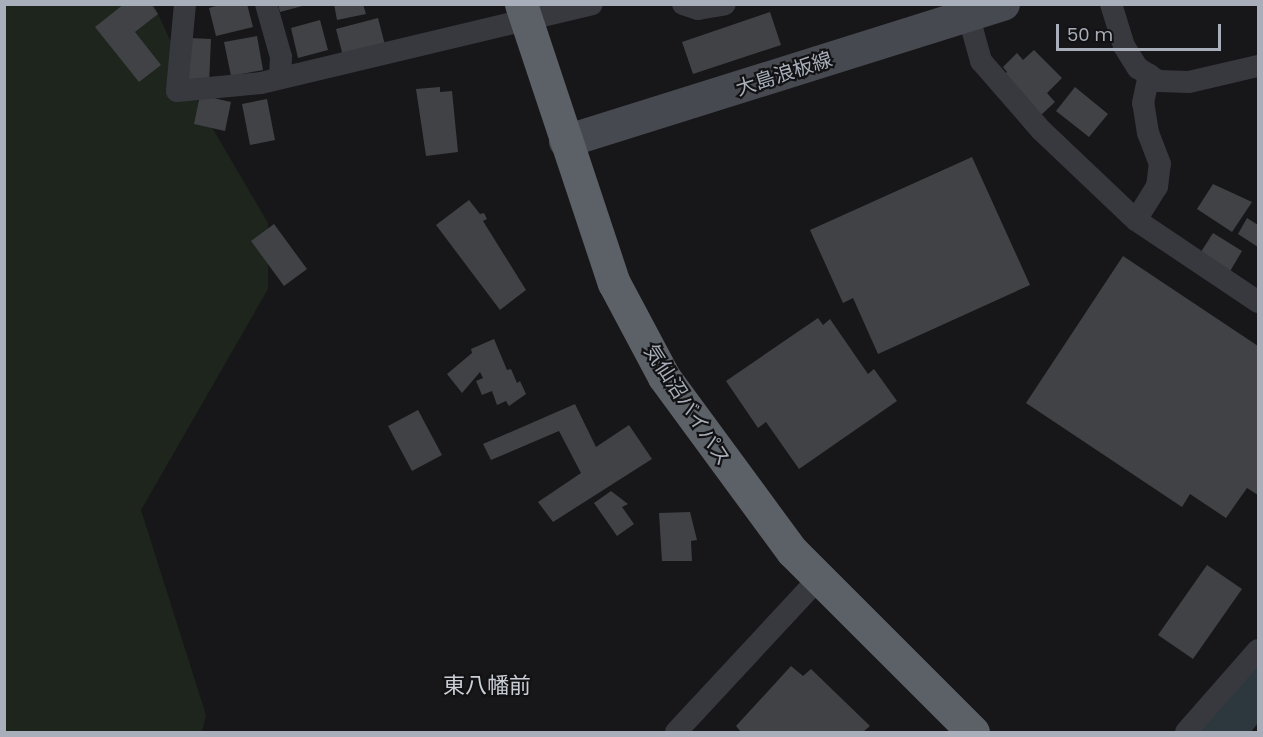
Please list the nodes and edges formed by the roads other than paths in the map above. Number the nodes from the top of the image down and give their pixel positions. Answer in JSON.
{"nodes":[{"id":1,"x":185,"y":4,"type":"edge"},
{"id":2,"x":266,"y":4,"type":"edge"},
{"id":3,"x":592,"y":4,"type":"edge"},
{"id":4,"x":683,"y":4,"type":"edge"},
{"id":5,"x":725,"y":4,"type":"edge"},
{"id":6,"x":1003,"y":4,"type":"edge"},
{"id":7,"x":1111,"y":4,"type":"edge"},
{"id":8,"x":523,"y":11,"type":"edge"},
{"id":9,"x":957,"y":13,"type":"edge"},
{"id":10,"x":1258,"y":66,"type":"edge"},
{"id":11,"x":1149,"y":75,"type":"junction"},
{"id":12,"x":280,"y":76,"type":"junction"},
{"id":13,"x":565,"y":141,"type":"junction"},
{"id":14,"x":1136,"y":220,"type":"junction"},
{"id":15,"x":1258,"y":302,"type":"edge"},
{"id":16,"x":819,"y":578,"type":"junction"},
{"id":17,"x":1258,"y":650,"type":"edge"},
{"id":18,"x":676,"y":732,"type":"edge"},
{"id":19,"x":973,"y":732,"type":"edge"},
{"id":20,"x":1186,"y":732,"type":"edge"}],
"edges":[{"from":1,"to":12,"type":"street"},
{"from":2,"to":12,"type":"street"},
{"from":3,"to":8,"type":"street"},
{"from":4,"to":5,"type":"street"},
{"from":6,"to":9,"type":"main road","name":"大島浪板線"},
{"from":7,"to":11,"type":"street"},
{"from":8,"to":12,"type":"street"},
{"from":8,"to":13,"type":"highway","name":"気仙沼バイパス"},
{"from":9,"to":13,"type":"main road","name":"大島浪板線"},
{"from":9,"to":14,"type":"street"},
{"from":10,"to":11,"type":"street"},
{"from":11,"to":14,"type":"street"},
{"from":13,"to":16,"type":"highway","name":"気仙沼バイパス"},
{"from":14,"to":15,"type":"street"},
{"from":16,"to":18,"type":"street"},
{"from":16,"to":19,"type":"highway","name":"気仙沼バイパス"},
{"from":17,"to":20,"type":"street"}]}
